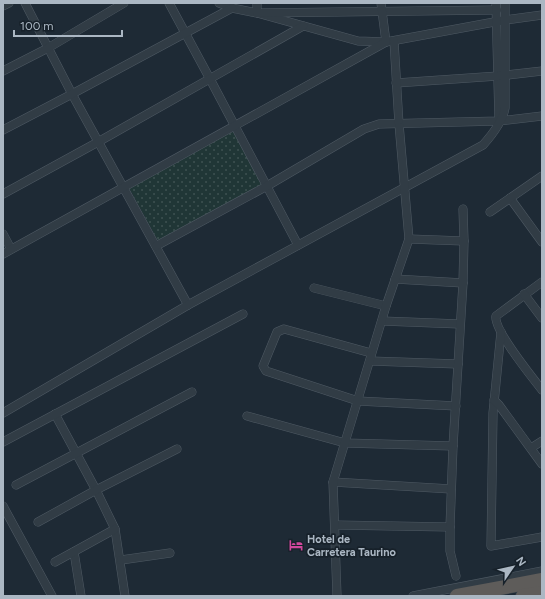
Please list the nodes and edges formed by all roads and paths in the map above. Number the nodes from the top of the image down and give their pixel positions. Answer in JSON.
{"nodes":[{"id":1,"x":9,"y":3,"type":"edge"},
{"id":2,"x":25,"y":3,"type":"edge"},
{"id":3,"x":124,"y":3,"type":"edge"},
{"id":4,"x":169,"y":3,"type":"edge"},
{"id":5,"x":218,"y":3,"type":"edge"},
{"id":6,"x":257,"y":3,"type":"edge"},
{"id":7,"x":505,"y":3,"type":"edge"},
{"id":8,"x":3,"y":6,"type":"edge"},
{"id":9,"x":497,"y":6,"type":"edge"},
{"id":10,"x":381,"y":7,"type":"edge"},
{"id":11,"x":232,"y":8,"type":"junction"},
{"id":12,"x":257,"y":13,"type":"junction"},
{"id":13,"x":542,"y":15,"type":"edge"},
{"id":14,"x":501,"y":21,"type":"junction"},
{"id":15,"x":302,"y":26,"type":"junction"},
{"id":16,"x":185,"y":33,"type":"junction"},
{"id":17,"x":390,"y":42,"type":"junction"},
{"id":18,"x":48,"y":48,"type":"junction"},
{"id":19,"x":3,"y":71,"type":"edge"},
{"id":20,"x":542,"y":71,"type":"edge"},
{"id":21,"x":502,"y":76,"type":"junction"},
{"id":22,"x":210,"y":79,"type":"junction"},
{"id":23,"x":396,"y":83,"type":"junction"},
{"id":24,"x":72,"y":94,"type":"junction"},
{"id":25,"x":542,"y":116,"type":"edge"},
{"id":26,"x":499,"y":121,"type":"junction"},
{"id":27,"x":399,"y":124,"type":"junction"},
{"id":28,"x":235,"y":126,"type":"junction"},
{"id":29,"x":3,"y":130,"type":"edge"},
{"id":30,"x":98,"y":142,"type":"junction"},
{"id":31,"x":542,"y":176,"type":"edge"},
{"id":32,"x":267,"y":186,"type":"junction"},
{"id":33,"x":405,"y":187,"type":"junction"},
{"id":34,"x":123,"y":188,"type":"junction"},
{"id":35,"x":3,"y":194,"type":"edge"},
{"id":36,"x":510,"y":198,"type":"junction"},
{"id":37,"x":463,"y":209,"type":"dead end"},
{"id":38,"x":490,"y":212,"type":"dead end"},
{"id":39,"x":3,"y":234,"type":"edge"},
{"id":40,"x":408,"y":239,"type":"junction"},
{"id":41,"x":464,"y":241,"type":"junction"},
{"id":42,"x":542,"y":242,"type":"edge"},
{"id":43,"x":298,"y":245,"type":"junction"},
{"id":44,"x":156,"y":246,"type":"junction"},
{"id":45,"x":11,"y":249,"type":"junction"},
{"id":46,"x":3,"y":254,"type":"edge"},
{"id":47,"x":395,"y":279,"type":"junction"},
{"id":48,"x":542,"y":282,"type":"edge"},
{"id":49,"x":463,"y":283,"type":"junction"},
{"id":50,"x":314,"y":288,"type":"dead end"},
{"id":51,"x":524,"y":294,"type":"junction"},
{"id":52,"x":188,"y":305,"type":"junction"},
{"id":53,"x":386,"y":306,"type":"junction"},
{"id":54,"x":243,"y":314,"type":"dead end"},
{"id":55,"x":542,"y":318,"type":"edge"},
{"id":56,"x":382,"y":321,"type":"junction"},
{"id":57,"x":460,"y":324,"type":"junction"},
{"id":58,"x":501,"y":332,"type":"junction"},
{"id":59,"x":371,"y":357,"type":"junction"},
{"id":60,"x":458,"y":364,"type":"junction"},
{"id":61,"x":542,"y":390,"type":"edge"},
{"id":62,"x":192,"y":392,"type":"dead end"},
{"id":63,"x":494,"y":400,"type":"junction"},
{"id":64,"x":358,"y":401,"type":"junction"},
{"id":65,"x":456,"y":406,"type":"junction"},
{"id":66,"x":3,"y":413,"type":"edge"},
{"id":67,"x":55,"y":414,"type":"junction"},
{"id":68,"x":247,"y":416,"type":"dead end"},
{"id":69,"x":542,"y":441,"type":"edge"},
{"id":70,"x":3,"y":442,"type":"edge"},
{"id":71,"x":344,"y":443,"type":"junction"},
{"id":72,"x":453,"y":446,"type":"junction"},
{"id":73,"x":531,"y":448,"type":"junction"},
{"id":74,"x":177,"y":449,"type":"dead end"},
{"id":75,"x":76,"y":453,"type":"junction"},
{"id":76,"x":542,"y":464,"type":"edge"},
{"id":77,"x":333,"y":482,"type":"junction"},
{"id":78,"x":16,"y":484,"type":"dead end"},
{"id":79,"x":451,"y":489,"type":"junction"},
{"id":80,"x":96,"y":490,"type":"junction"},
{"id":81,"x":3,"y":506,"type":"edge"},
{"id":82,"x":38,"y":522,"type":"dead end"},
{"id":83,"x":335,"y":525,"type":"junction"},
{"id":84,"x":450,"y":527,"type":"junction"},
{"id":85,"x":115,"y":529,"type":"junction"},
{"id":86,"x":542,"y":537,"type":"edge"},
{"id":87,"x":74,"y":552,"type":"junction"},
{"id":88,"x":170,"y":553,"type":"dead end"},
{"id":89,"x":121,"y":560,"type":"junction"},
{"id":90,"x":55,"y":562,"type":"dead end"},
{"id":91,"x":542,"y":571,"type":"edge"},
{"id":92,"x":456,"y":576,"type":"dead end"},
{"id":93,"x":542,"y":580,"type":"edge"},
{"id":94,"x":542,"y":593,"type":"edge"},
{"id":95,"x":52,"y":596,"type":"edge"},
{"id":96,"x":81,"y":596,"type":"edge"},
{"id":97,"x":126,"y":596,"type":"edge"},
{"id":98,"x":337,"y":596,"type":"edge"},
{"id":99,"x":415,"y":596,"type":"edge"},
{"id":100,"x":457,"y":596,"type":"edge"},
{"id":101,"x":523,"y":596,"type":"edge"}],
"edges":[{"from":1,"to":8,"type":"street"},
{"from":2,"to":18,"type":"street"},
{"from":3,"to":18,"type":"street"},
{"from":4,"to":16,"type":"street"},
{"from":5,"to":11,"type":"street"},
{"from":6,"to":12,"type":"street"},
{"from":7,"to":14,"type":"street"},
{"from":9,"to":10,"type":"street"},
{"from":9,"to":14,"type":"street"},
{"from":10,"to":12,"type":"street"},
{"from":10,"to":17,"type":"street"},
{"from":11,"to":12,"type":"street"},
{"from":11,"to":16,"type":"street"},
{"from":12,"to":15,"type":"street"},
{"from":13,"to":14,"type":"street"},
{"from":14,"to":17,"type":"street"},
{"from":14,"to":21,"type":"street"},
{"from":15,"to":17,"type":"street"},
{"from":15,"to":22,"type":"street"},
{"from":16,"to":22,"type":"street"},
{"from":16,"to":24,"type":"street"},
{"from":17,"to":23,"type":"street"},
{"from":17,"to":28,"type":"street"},
{"from":18,"to":19,"type":"street"},
{"from":18,"to":24,"type":"street"},
{"from":20,"to":21,"type":"street"},
{"from":21,"to":23,"type":"street"},
{"from":21,"to":26,"type":"street"},
{"from":22,"to":28,"type":"street"},
{"from":22,"to":30,"type":"street"},
{"from":23,"to":27,"type":"street"},
{"from":24,"to":29,"type":"street"},
{"from":24,"to":30,"type":"street"},
{"from":25,"to":26,"type":"street"},
{"from":26,"to":27,"type":"street"},
{"from":26,"to":33,"type":"street"},
{"from":27,"to":32,"type":"street"},
{"from":27,"to":33,"type":"street"},
{"from":28,"to":32,"type":"street"},
{"from":28,"to":34,"type":"street"},
{"from":30,"to":34,"type":"street"},
{"from":30,"to":35,"type":"street"},
{"from":31,"to":36,"type":"street"},
{"from":32,"to":43,"type":"street"},
{"from":32,"to":44,"type":"street"},
{"from":33,"to":40,"type":"street"},
{"from":33,"to":43,"type":"street"},
{"from":34,"to":44,"type":"street"},
{"from":34,"to":45,"type":"street"},
{"from":36,"to":38,"type":"street"},
{"from":36,"to":42,"type":"street"},
{"from":37,"to":41,"type":"street"},
{"from":39,"to":45,"type":"street"},
{"from":40,"to":41,"type":"street"},
{"from":40,"to":47,"type":"street"},
{"from":41,"to":49,"type":"street"},
{"from":43,"to":52,"type":"street"},
{"from":44,"to":52,"type":"street"},
{"from":45,"to":46,"type":"street"},
{"from":47,"to":49,"type":"street"},
{"from":47,"to":53,"type":"street"},
{"from":48,"to":51,"type":"street"},
{"from":49,"to":57,"type":"street"},
{"from":50,"to":53,"type":"street"},
{"from":51,"to":55,"type":"street"},
{"from":51,"to":58,"type":"street"},
{"from":52,"to":66,"type":"street"},
{"from":53,"to":56,"type":"street"},
{"from":54,"to":67,"type":"street"},
{"from":56,"to":57,"type":"street"},
{"from":56,"to":59,"type":"street"},
{"from":57,"to":60,"type":"street"},
{"from":58,"to":61,"type":"street"},
{"from":58,"to":63,"type":"street"},
{"from":59,"to":60,"type":"street"},
{"from":59,"to":64,"type":"street"},
{"from":59,"to":64,"type":"street"},
{"from":60,"to":65,"type":"street"},
{"from":62,"to":75,"type":"street"},
{"from":63,"to":73,"type":"street"},
{"from":63,"to":86,"type":"street"},
{"from":64,"to":65,"type":"street"},
{"from":64,"to":71,"type":"street"},
{"from":65,"to":72,"type":"street"},
{"from":67,"to":70,"type":"street"},
{"from":67,"to":75,"type":"street"},
{"from":68,"to":71,"type":"street"},
{"from":69,"to":73,"type":"street"},
{"from":71,"to":72,"type":"street"},
{"from":71,"to":77,"type":"street"},
{"from":72,"to":79,"type":"street"},
{"from":73,"to":76,"type":"street"},
{"from":74,"to":80,"type":"street"},
{"from":75,"to":78,"type":"street"},
{"from":75,"to":80,"type":"street"},
{"from":77,"to":79,"type":"street"},
{"from":77,"to":83,"type":"street"},
{"from":79,"to":84,"type":"street"},
{"from":80,"to":82,"type":"street"},
{"from":80,"to":85,"type":"street"},
{"from":81,"to":95,"type":"street"},
{"from":83,"to":84,"type":"street"},
{"from":83,"to":98,"type":"street"},
{"from":84,"to":92,"type":"street"},
{"from":85,"to":87,"type":"street"},
{"from":85,"to":89,"type":"street"},
{"from":87,"to":90,"type":"street"},
{"from":87,"to":96,"type":"street"},
{"from":88,"to":89,"type":"street"},
{"from":89,"to":97,"type":"street"},
{"from":91,"to":99,"type":"street"},
{"from":93,"to":100,"type":"highway"},
{"from":94,"to":101,"type":"highway"}]}
